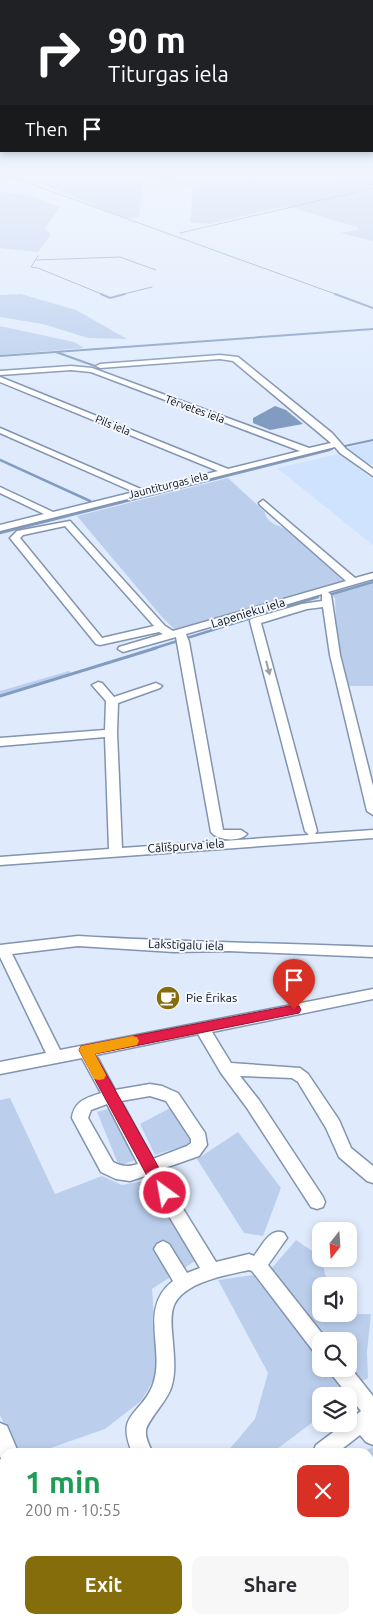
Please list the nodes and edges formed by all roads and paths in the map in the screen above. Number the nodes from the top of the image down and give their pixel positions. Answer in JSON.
{"nodes":[{"id":1,"x":100,"y":366,"type":"dead end"},
{"id":2,"x":0,"y":373,"type":"edge"},
{"id":3,"x":0,"y":379,"type":"edge"},
{"id":4,"x":0,"y":430,"type":"edge"},
{"id":5,"x":337,"y":444,"type":"junction"},
{"id":6,"x":308,"y":451,"type":"junction"},
{"id":7,"x":226,"y":471,"type":"junction"},
{"id":8,"x":373,"y":473,"type":"edge"},
{"id":9,"x":0,"y":490,"type":"edge"},
{"id":10,"x":141,"y":492,"type":"junction"},
{"id":11,"x":263,"y":503,"type":"dead end"},
{"id":12,"x":52,"y":515,"type":"junction"},
{"id":13,"x":0,"y":528,"type":"edge"},
{"id":14,"x":373,"y":576,"type":"edge"},
{"id":15,"x":354,"y":582,"type":"junction"},
{"id":16,"x":325,"y":597,"type":"junction"},
{"id":17,"x":161,"y":628,"type":"junction"},
{"id":18,"x":176,"y":634,"type":"junction"},
{"id":19,"x":123,"y":649,"type":"dead end"},
{"id":20,"x":98,"y":685,"type":"dead end"},
{"id":21,"x":156,"y":686,"type":"dead end"},
{"id":22,"x":112,"y":701,"type":"junction"},
{"id":23,"x":111,"y":733,"type":"junction"},
{"id":24,"x":0,"y":742,"type":"edge"},
{"id":25,"x":373,"y":810,"type":"edge"},
{"id":26,"x":311,"y":831,"type":"dead end"},
{"id":27,"x":293,"y":832,"type":"dead end"},
{"id":28,"x":373,"y":834,"type":"edge"},
{"id":29,"x":116,"y":851,"type":"junction"},
{"id":30,"x":0,"y":861,"type":"edge"},
{"id":31,"x":2,"y":950,"type":"edge"},
{"id":32,"x":373,"y":952,"type":"edge"},
{"id":33,"x":373,"y":994,"type":"edge"},
{"id":34,"x":202,"y":1028,"type":"junction"},
{"id":35,"x":86,"y":1050,"type":"junction"},
{"id":36,"x":56,"y":1056,"type":"junction"},
{"id":37,"x":0,"y":1068,"type":"edge"},
{"id":38,"x":226,"y":1069,"type":"junction"},
{"id":39,"x":111,"y":1096,"type":"junction"},
{"id":40,"x":148,"y":1166,"type":"junction"},
{"id":41,"x":373,"y":1176,"type":"edge"},
{"id":42,"x":317,"y":1202,"type":"dead end"},
{"id":43,"x":278,"y":1238,"type":"dead end"},
{"id":44,"x":162,"y":1249,"type":"dead end"},
{"id":45,"x":258,"y":1265,"type":"junction"},
{"id":46,"x":212,"y":1270,"type":"junction"},
{"id":47,"x":184,"y":1283,"type":"junction"},
{"id":48,"x":312,"y":1334,"type":"edge"},
{"id":49,"x":344,"y":1377,"type":"edge"},
{"id":50,"x":370,"y":1420,"type":"edge"},
{"id":51,"x":0,"y":1434,"type":"edge"},
{"id":52,"x":6,"y":1448,"type":"edge"},
{"id":53,"x":140,"y":1448,"type":"edge"},
{"id":54,"x":329,"y":1448,"type":"edge"}],
"edges":[{"from":1,"to":5,"type":"street"},
{"from":2,"to":6,"type":"street","name":"Tērvetes iela"},
{"from":3,"to":7,"type":"street","name":"Pils iela"},
{"from":4,"to":10,"type":"street"},
{"from":5,"to":6,"type":"street","name":"Jauntiturgas iela"},
{"from":5,"to":8,"type":"street"},
{"from":6,"to":7,"type":"street","name":"Jauntiturgas iela"},
{"from":7,"to":10,"type":"street","name":"Jauntiturgas iela"},
{"from":9,"to":12,"type":"street"},
{"from":10,"to":12,"type":"street","name":"Jauntiturgas iela"},
{"from":11,"to":15,"type":"street"},
{"from":12,"to":13,"type":"street","name":"Jauntiturgas iela"},
{"from":14,"to":15,"type":"street","name":"Lapenieku iela"},
{"from":15,"to":16,"type":"street","name":"Lapenieku iela"},
{"from":16,"to":18,"type":"street","name":"Lapenieku iela"},
{"from":16,"to":25,"type":"street"},
{"from":16,"to":26,"type":"street","one_way":true},
{"from":17,"to":17,"type":"street"},
{"from":17,"to":18,"type":"street"},
{"from":18,"to":19,"type":"street","name":"Lapenieku iela"},
{"from":18,"to":27,"type":"street"},
{"from":20,"to":22,"type":"street"},
{"from":21,"to":22,"type":"street"},
{"from":22,"to":23,"type":"street"},
{"from":23,"to":24,"type":"street"},
{"from":23,"to":29,"type":"street"},
{"from":28,"to":29,"type":"street","name":"Cālīšpurva iela"},
{"from":29,"to":30,"type":"street","name":"Cālīšpurva iela"},
{"from":31,"to":32,"type":"street","name":"Lakstīgalu iela"},
{"from":31,"to":36,"type":"street"},
{"from":33,"to":34,"type":"street"},
{"from":34,"to":35,"type":"street"},
{"from":34,"to":38,"type":"street"},
{"from":35,"to":36,"type":"street"},
{"from":35,"to":39,"type":"street"},
{"from":36,"to":37,"type":"street"},
{"from":38,"to":41,"type":"street"},
{"from":38,"to":42,"type":"street"},
{"from":39,"to":40,"type":"street"},
{"from":39,"to":40,"type":"street"},
{"from":39,"to":40,"type":"street"},
{"from":40,"to":46,"type":"street"},
{"from":43,"to":45,"type":"street"},
{"from":44,"to":47,"type":"street"},
{"from":45,"to":46,"type":"street"},
{"from":45,"to":48,"type":"street"},
{"from":46,"to":47,"type":"street"},
{"from":47,"to":53,"type":"street"},
{"from":49,"to":50,"type":"street"},
{"from":50,"to":54,"type":"street"},
{"from":51,"to":52,"type":"street"}]}
